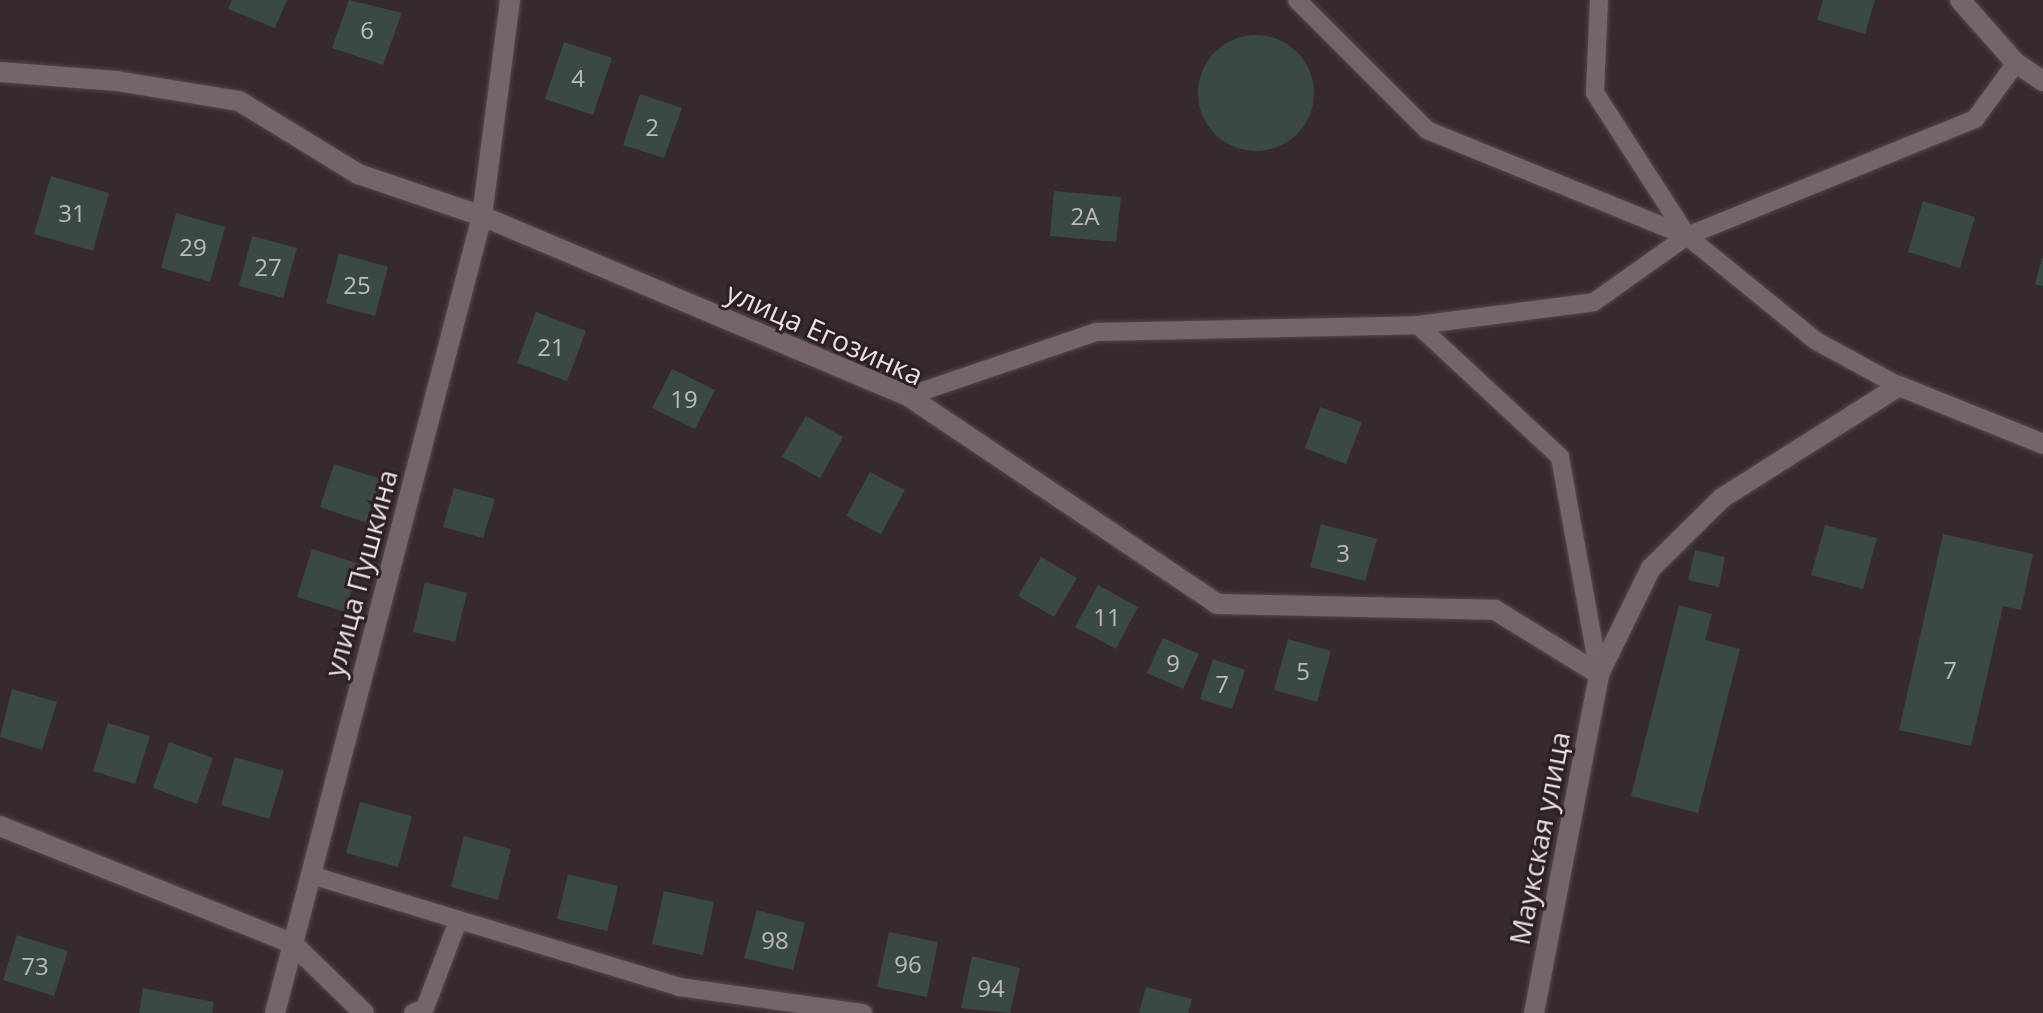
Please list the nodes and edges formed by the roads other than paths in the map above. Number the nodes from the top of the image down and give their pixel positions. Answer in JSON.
{"nodes":[{"id":1,"x":510,"y":0,"type":"edge"},
{"id":2,"x":1297,"y":0,"type":"edge"},
{"id":3,"x":1599,"y":0,"type":"edge"},
{"id":4,"x":1960,"y":0,"type":"edge"},
{"id":5,"x":2016,"y":63,"type":"junction"},
{"id":6,"x":0,"y":72,"type":"edge"},
{"id":7,"x":2043,"y":81,"type":"edge"},
{"id":8,"x":482,"y":216,"type":"junction"},
{"id":9,"x":1687,"y":236,"type":"junction"},
{"id":10,"x":1418,"y":325,"type":"junction"},
{"id":11,"x":1899,"y":386,"type":"junction"},
{"id":12,"x":908,"y":396,"type":"junction"},
{"id":13,"x":2043,"y":444,"type":"edge"},
{"id":14,"x":1599,"y":674,"type":"junction"},
{"id":15,"x":0,"y":826,"type":"edge"},
{"id":16,"x":311,"y":875,"type":"junction"},
{"id":17,"x":458,"y":921,"type":"junction"},
{"id":18,"x":293,"y":944,"type":"junction"},
{"id":19,"x":275,"y":1013,"type":"edge"},
{"id":20,"x":364,"y":1013,"type":"edge"},
{"id":21,"x":413,"y":1013,"type":"edge"},
{"id":22,"x":863,"y":1013,"type":"edge"},
{"id":23,"x":1534,"y":1013,"type":"edge"}],
"edges":[{"from":1,"to":8,"type":"street","name":"улица Пушкина"},
{"from":2,"to":9,"type":"lane"},
{"from":3,"to":9,"type":"lane"},
{"from":4,"to":5,"type":"street"},
{"from":5,"to":7,"type":"street"},
{"from":5,"to":9,"type":"lane"},
{"from":6,"to":8,"type":"street","name":"улица Егозинка"},
{"from":8,"to":12,"type":"street","name":"улица Егозинка"},
{"from":8,"to":16,"type":"street","name":"улица Пушкина"},
{"from":9,"to":10,"type":"lane"},
{"from":9,"to":11,"type":"lane"},
{"from":10,"to":12,"type":"lane"},
{"from":10,"to":14,"type":"lane"},
{"from":11,"to":13,"type":"street"},
{"from":11,"to":14,"type":"street","name":"Маукская улица"},
{"from":12,"to":14,"type":"street","name":"улица Егозинка"},
{"from":14,"to":23,"type":"street","name":"Маукская улица"},
{"from":15,"to":18,"type":"street"},
{"from":16,"to":17,"type":"lane"},
{"from":16,"to":18,"type":"street","name":"улица Пушкина"},
{"from":17,"to":21,"type":"lane"},
{"from":17,"to":22,"type":"lane"},
{"from":18,"to":19,"type":"street","name":"улица Пушкина"},
{"from":18,"to":20,"type":"street"}]}
